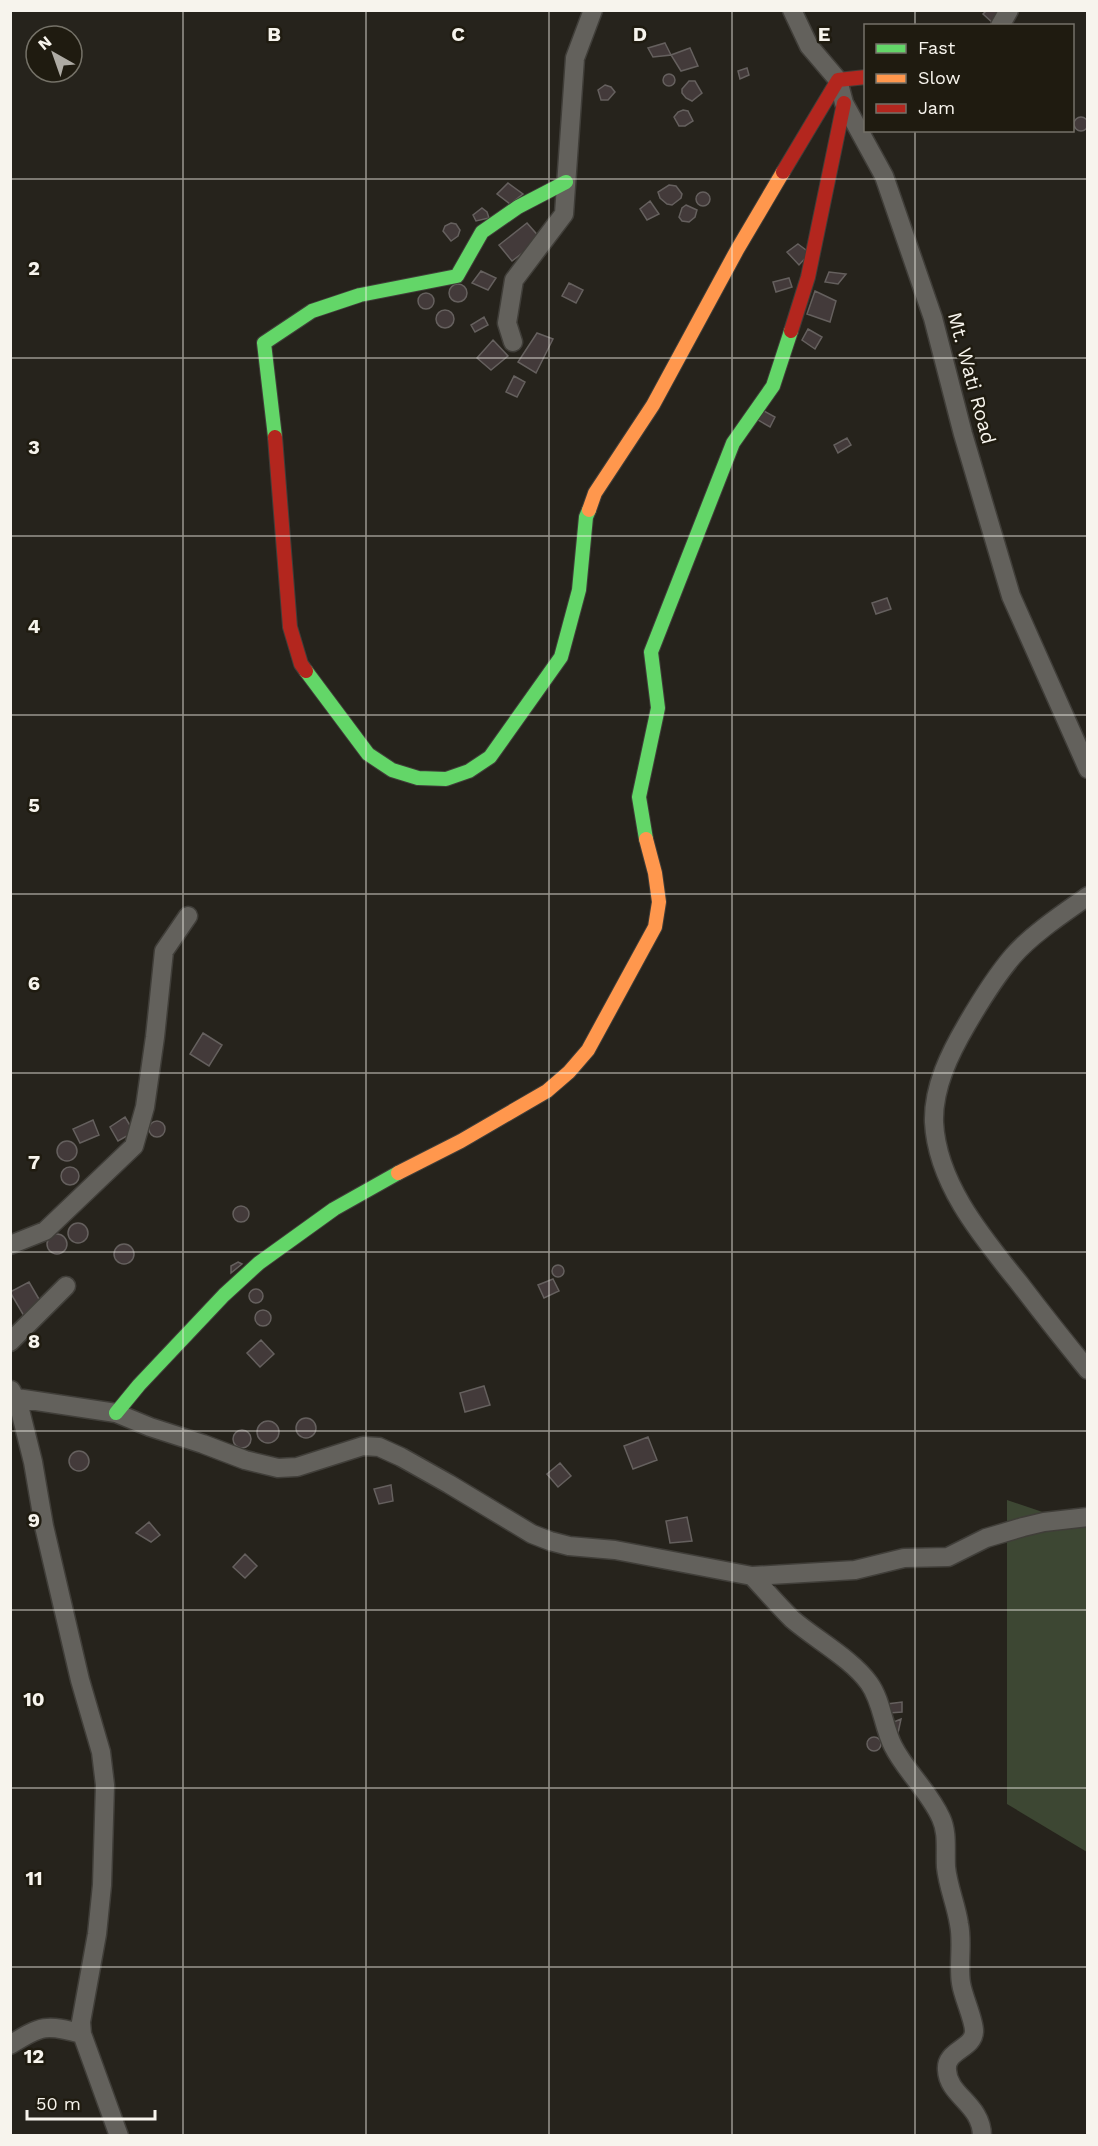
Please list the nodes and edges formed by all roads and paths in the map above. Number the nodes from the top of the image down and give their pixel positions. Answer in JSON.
{"nodes":[{"id":1,"x":593,"y":10,"type":"edge"},
{"id":2,"x":792,"y":10,"type":"edge"},
{"id":3,"x":1010,"y":10,"type":"edge"},
{"id":4,"x":1001,"y":24,"type":"edge"},
{"id":5,"x":864,"y":77,"type":"edge"},
{"id":6,"x":838,"y":80,"type":"junction"},
{"id":7,"x":844,"y":103,"type":"junction"},
{"id":8,"x":566,"y":182,"type":"junction"},
{"id":9,"x":513,"y":342,"type":"dead end"},
{"id":10,"x":1081,"y":739,"type":"edge"},
{"id":11,"x":1088,"y":769,"type":"edge"},
{"id":12,"x":1088,"y":896,"type":"edge"},
{"id":13,"x":188,"y":916,"type":"dead end"},
{"id":14,"x":10,"y":1245,"type":"edge"},
{"id":15,"x":66,"y":1286,"type":"dead end"},
{"id":16,"x":10,"y":1342,"type":"edge"},
{"id":17,"x":1088,"y":1370,"type":"edge"},
{"id":18,"x":11,"y":1394,"type":"edge"},
{"id":19,"x":116,"y":1413,"type":"junction"},
{"id":20,"x":1088,"y":1517,"type":"edge"},
{"id":21,"x":752,"y":1576,"type":"junction"},
{"id":22,"x":82,"y":2034,"type":"junction"},
{"id":23,"x":10,"y":2044,"type":"edge"},
{"id":24,"x":119,"y":2136,"type":"edge"},
{"id":25,"x":982,"y":2136,"type":"edge"}],
"edges":[{"from":1,"to":8,"type":"street"},
{"from":2,"to":6,"type":"street","name":"Mt. Wati Road"},
{"from":3,"to":4,"type":"street"},
{"from":5,"to":6,"type":"street"},
{"from":6,"to":7,"type":"street","name":"Mt. Wati Road"},
{"from":6,"to":8,"type":"street"},
{"from":7,"to":10,"type":"street","name":"Mt. Wati Road"},
{"from":7,"to":19,"type":"street"},
{"from":8,"to":9,"type":"street"},
{"from":10,"to":11,"type":"street","name":"Mt. Wati Road"},
{"from":12,"to":17,"type":"street"},
{"from":13,"to":14,"type":"street"},
{"from":15,"to":16,"type":"street"},
{"from":18,"to":19,"type":"street"},
{"from":18,"to":22,"type":"street"},
{"from":19,"to":21,"type":"street"},
{"from":20,"to":21,"type":"street"},
{"from":21,"to":25,"type":"street"},
{"from":22,"to":23,"type":"street"},
{"from":22,"to":24,"type":"street"}]}
